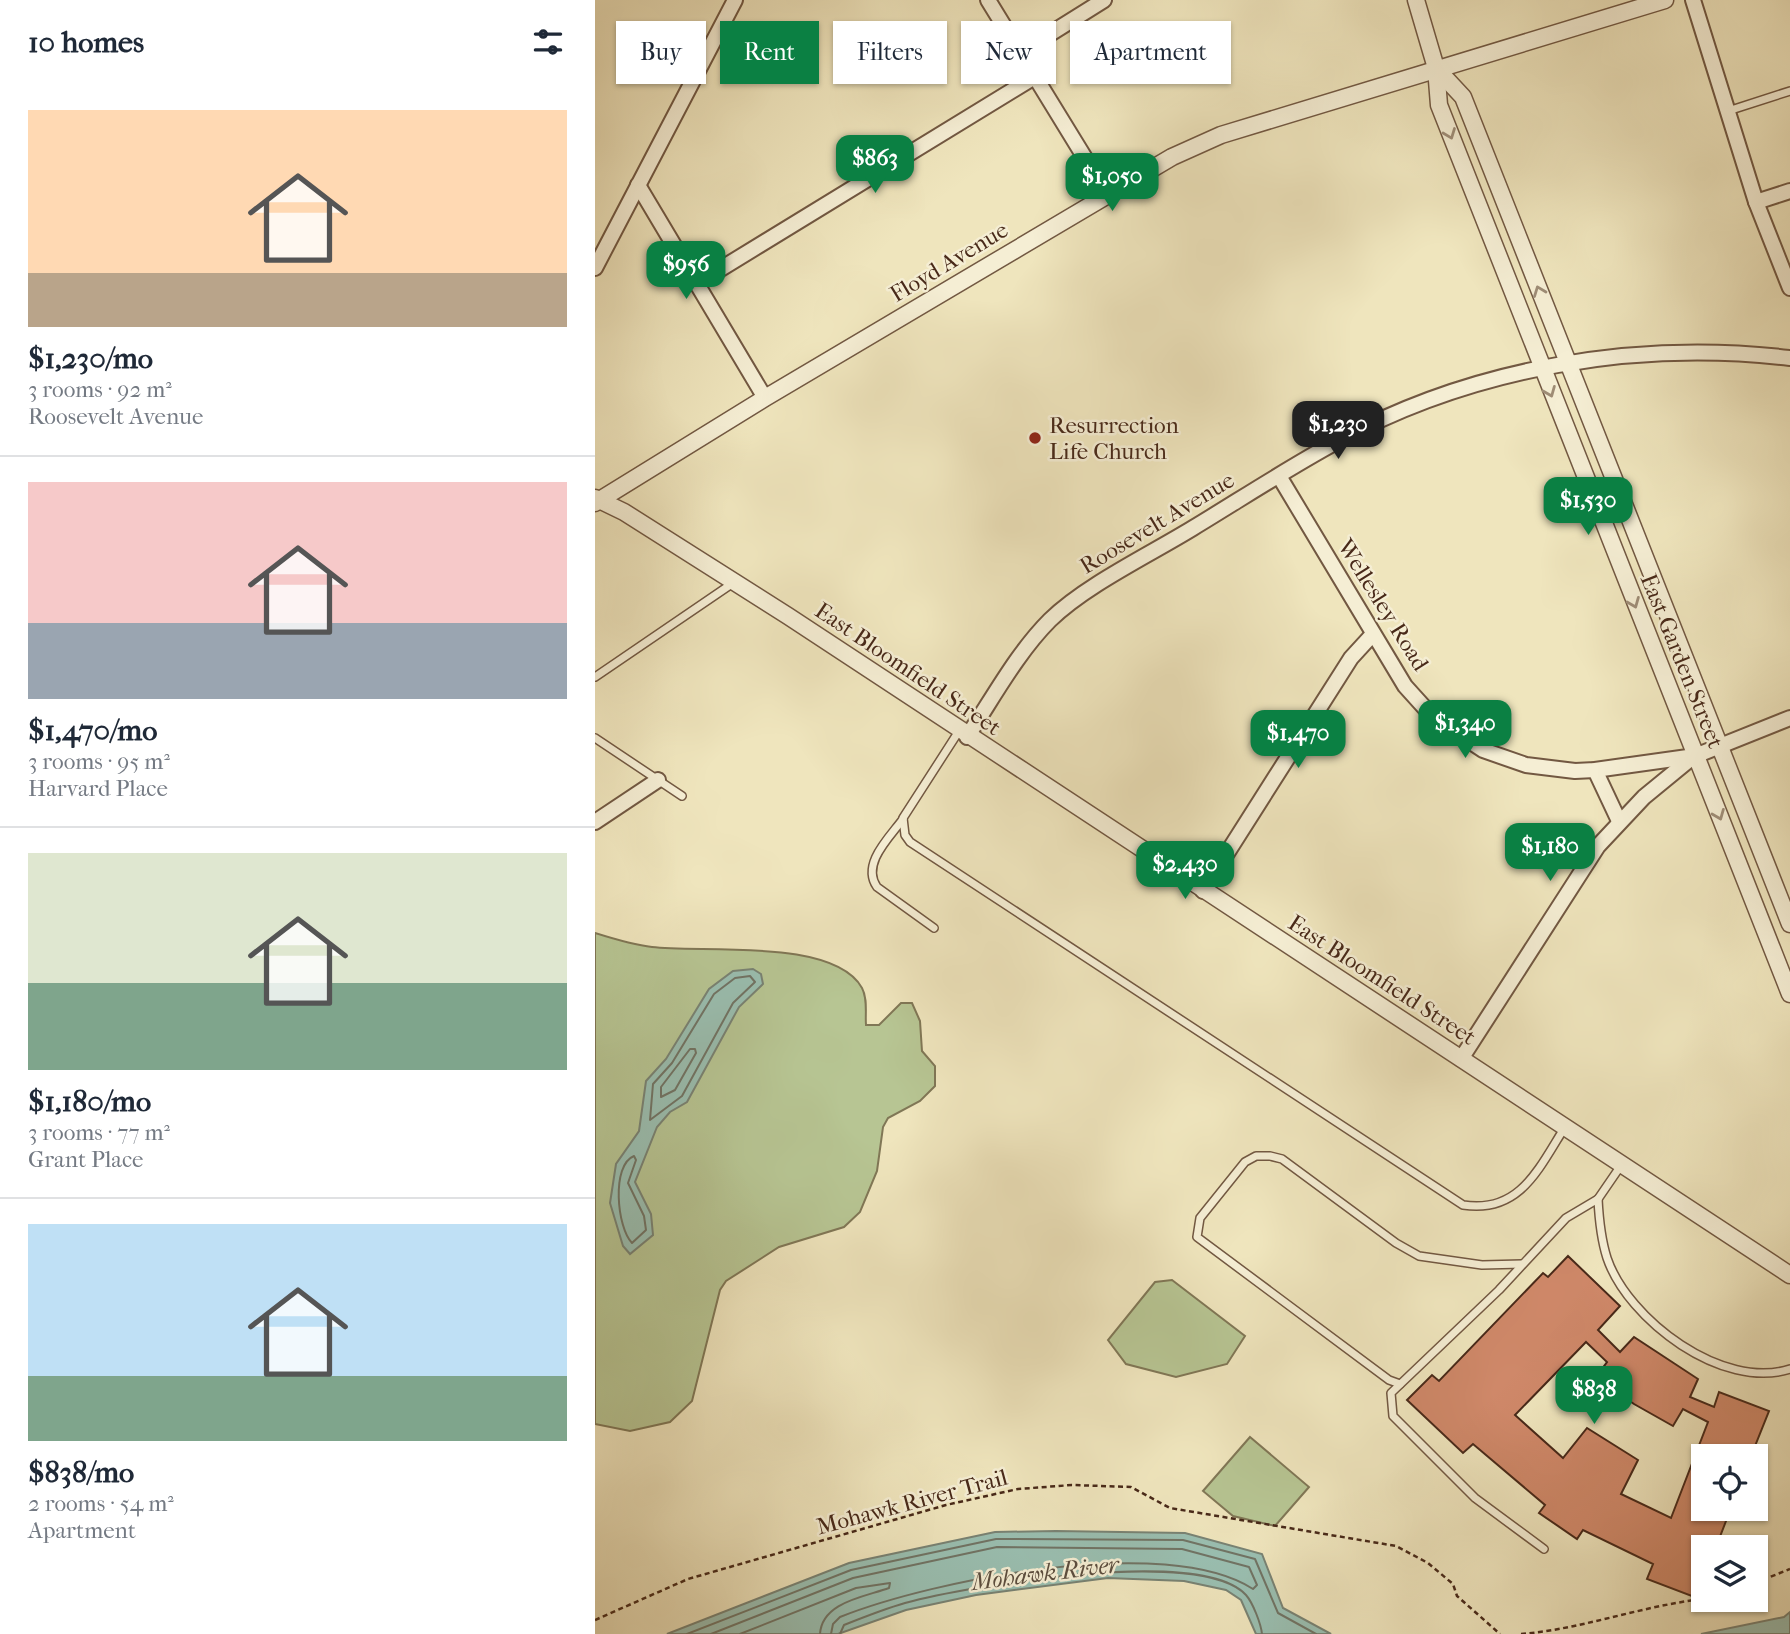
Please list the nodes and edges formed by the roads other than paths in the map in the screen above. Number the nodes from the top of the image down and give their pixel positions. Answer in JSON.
{"nodes":[{"id":1,"x":735,"y":0,"type":"edge"},
{"id":2,"x":988,"y":0,"type":"edge"},
{"id":3,"x":1104,"y":0,"type":"edge"},
{"id":4,"x":1416,"y":0,"type":"edge"},
{"id":5,"x":1665,"y":0,"type":"edge"},
{"id":6,"x":1693,"y":0,"type":"edge"},
{"id":7,"x":1001,"y":21,"type":"edge"},
{"id":8,"x":1056,"y":30,"type":"edge"},
{"id":9,"x":1436,"y":68,"type":"junction"},
{"id":10,"x":1023,"y":84,"type":"edge"},
{"id":11,"x":1041,"y":84,"type":"edge"},
{"id":12,"x":1790,"y":91,"type":"edge"},
{"id":13,"x":1728,"y":110,"type":"junction"},
{"id":14,"x":638,"y":185,"type":"junction"},
{"id":15,"x":1790,"y":191,"type":"edge"},
{"id":16,"x":1107,"y":194,"type":"junction"},
{"id":17,"x":1756,"y":202,"type":"junction"},
{"id":18,"x":595,"y":268,"type":"edge"},
{"id":19,"x":696,"y":284,"type":"junction"},
{"id":20,"x":1790,"y":288,"type":"edge"},
{"id":21,"x":1790,"y":358,"type":"edge"},
{"id":22,"x":1567,"y":363,"type":"junction"},
{"id":23,"x":1540,"y":367,"type":"junction"},
{"id":24,"x":765,"y":398,"type":"junction"},
{"id":25,"x":1279,"y":476,"type":"junction"},
{"id":26,"x":597,"y":500,"type":"edge"},
{"id":27,"x":734,"y":582,"type":"junction"},
{"id":28,"x":1373,"y":634,"type":"junction"},
{"id":29,"x":595,"y":677,"type":"edge"},
{"id":30,"x":1790,"y":718,"type":"edge"},
{"id":31,"x":963,"y":734,"type":"junction"},
{"id":32,"x":595,"y":738,"type":"edge"},
{"id":33,"x":1720,"y":747,"type":"junction"},
{"id":34,"x":1695,"y":755,"type":"junction"},
{"id":35,"x":1595,"y":770,"type":"junction"},
{"id":36,"x":658,"y":780,"type":"junction"},
{"id":37,"x":682,"y":796,"type":"dead end"},
{"id":38,"x":903,"y":818,"type":"junction"},
{"id":39,"x":1619,"y":821,"type":"junction"},
{"id":40,"x":595,"y":822,"type":"edge"},
{"id":41,"x":1203,"y":891,"type":"junction"},
{"id":42,"x":1790,"y":923,"type":"edge"},
{"id":43,"x":934,"y":928,"type":"dead end"},
{"id":44,"x":1790,"y":994,"type":"edge"},
{"id":45,"x":1461,"y":1059,"type":"junction"},
{"id":46,"x":1566,"y":1127,"type":"junction"},
{"id":47,"x":1623,"y":1164,"type":"junction"},
{"id":48,"x":1598,"y":1199,"type":"junction"},
{"id":49,"x":1523,"y":1264,"type":"junction"},
{"id":50,"x":1790,"y":1275,"type":"edge"},
{"id":51,"x":1790,"y":1368,"type":"edge"},
{"id":52,"x":1401,"y":1384,"type":"junction"},
{"id":53,"x":1544,"y":1549,"type":"dead end"}],
"edges":[{"from":1,"to":14,"type":"street"},
{"from":2,"to":7,"type":"street"},
{"from":3,"to":8,"type":"street"},
{"from":4,"to":9,"type":"street","name":"East Garden Street"},
{"from":5,"to":9,"type":"street","name":"Floyd Avenue"},
{"from":6,"to":13,"type":"street"},
{"from":9,"to":16,"type":"street","name":"Floyd Avenue"},
{"from":22,"to":9,"type":"street","name":"East Garden Street","one_way":true},
{"from":9,"to":23,"type":"street","name":"East Garden Street","one_way":true},
{"from":10,"to":19,"type":"street"},
{"from":11,"to":16,"type":"street"},
{"from":12,"to":13,"type":"lane"},
{"from":13,"to":17,"type":"street"},
{"from":14,"to":18,"type":"street"},
{"from":14,"to":19,"type":"street"},
{"from":15,"to":17,"type":"street"},
{"from":16,"to":24,"type":"street","name":"Floyd Avenue"},
{"from":17,"to":20,"type":"street"},
{"from":19,"to":24,"type":"street"},
{"from":21,"to":22,"type":"street","name":"Roosevelt Avenue"},
{"from":22,"to":23,"type":"street","name":"Roosevelt Avenue"},
{"from":22,"to":33,"type":"street","name":"East Garden Street"},
{"from":23,"to":25,"type":"street","name":"Roosevelt Avenue"},
{"from":23,"to":34,"type":"street","name":"East Garden Street","one_way":true},
{"from":24,"to":26,"type":"street","name":"Floyd Avenue"},
{"from":25,"to":28,"type":"street","name":"Wellesley Road"},
{"from":25,"to":31,"type":"street","name":"Roosevelt Avenue"},
{"from":26,"to":27,"type":"street","name":"East Bloomfield Street"},
{"from":27,"to":29,"type":"lane"},
{"from":27,"to":31,"type":"street","name":"East Bloomfield Street"},
{"from":28,"to":35,"type":"street","name":"Wellesley Road"},
{"from":28,"to":41,"type":"street"},
{"from":30,"to":33,"type":"street","name":"Wellesley Road"},
{"from":31,"to":38,"type":"lane"},
{"from":31,"to":41,"type":"street","name":"East Bloomfield Street"},
{"from":32,"to":36,"type":"lane"},
{"from":33,"to":34,"type":"street","name":"Wellesley Road"},
{"from":33,"to":42,"type":"street","name":"East Garden Street"},
{"from":34,"to":35,"type":"street","name":"Wellesley Road"},
{"from":34,"to":39,"type":"street"},
{"from":34,"to":44,"type":"street","name":"East Garden Street","one_way":true},
{"from":35,"to":39,"type":"street"},
{"from":36,"to":37,"type":"lane"},
{"from":36,"to":40,"type":"street"},
{"from":38,"to":43,"type":"lane"},
{"from":38,"to":46,"type":"lane"},
{"from":39,"to":45,"type":"street"},
{"from":41,"to":45,"type":"street","name":"East Bloomfield Street"},
{"from":45,"to":46,"type":"street","name":"East Bloomfield Street"},
{"from":46,"to":47,"type":"street","name":"East Bloomfield Street"},
{"from":47,"to":48,"type":"lane"},
{"from":47,"to":50,"type":"street","name":"East Bloomfield Street"},
{"from":48,"to":49,"type":"lane"},
{"from":48,"to":51,"type":"lane"},
{"from":49,"to":52,"type":"lane"},
{"from":49,"to":52,"type":"lane"},
{"from":52,"to":53,"type":"lane"}]}
